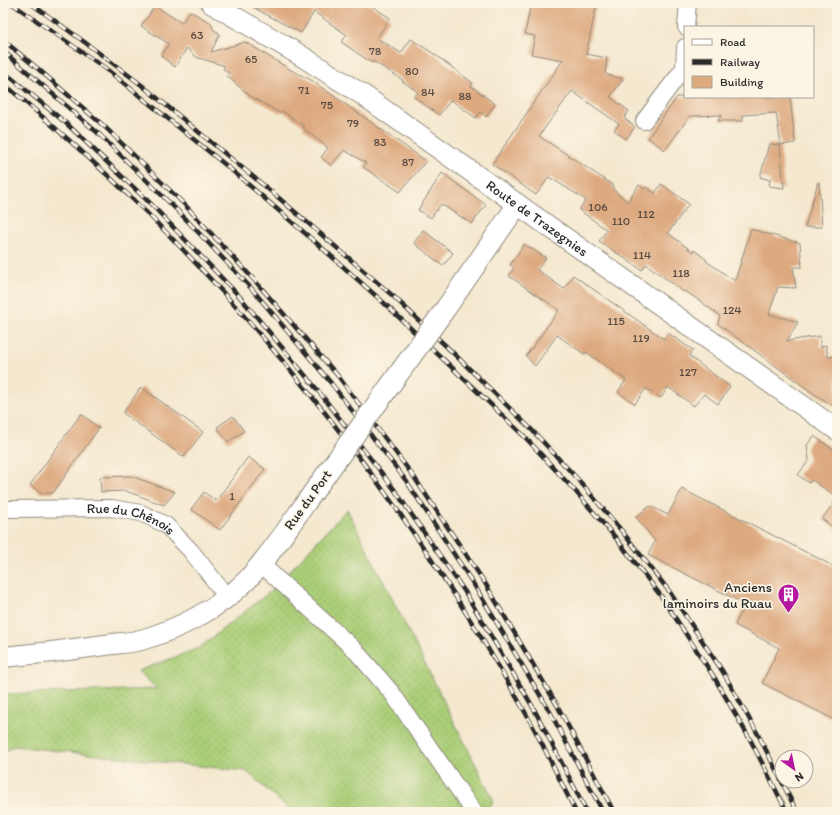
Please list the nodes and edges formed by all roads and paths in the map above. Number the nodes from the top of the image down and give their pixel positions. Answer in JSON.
{"nodes":[{"id":1,"x":211,"y":3,"type":"edge"},
{"id":2,"x":688,"y":3,"type":"edge"},
{"id":3,"x":234,"y":9,"type":"edge"},
{"id":4,"x":686,"y":26,"type":"edge"},
{"id":5,"x":684,"y":68,"type":"edge"},
{"id":6,"x":644,"y":121,"type":"dead end"},
{"id":7,"x":518,"y":204,"type":"junction"},
{"id":8,"x":837,"y":430,"type":"edge"},
{"id":9,"x":3,"y":508,"type":"edge"},
{"id":10,"x":261,"y":564,"type":"junction"},
{"id":11,"x":227,"y":597,"type":"junction"},
{"id":12,"x":3,"y":657,"type":"edge"},
{"id":13,"x":474,"y":812,"type":"edge"}],
"edges":[{"from":1,"to":3,"type":"main road","name":"Route de Trazegnies"},
{"from":2,"to":4,"type":"street"},
{"from":3,"to":7,"type":"main road","name":"Route de Trazegnies"},
{"from":5,"to":6,"type":"street"},
{"from":7,"to":8,"type":"main road","name":"Route de Trazegnies"},
{"from":7,"to":10,"type":"main road","name":"Rue du Port","bridge":true},
{"from":9,"to":11,"type":"street","name":"Rue du Chênois"},
{"from":10,"to":11,"type":"main road","name":"Rue du Port"},
{"from":10,"to":13,"type":"street"},
{"from":11,"to":12,"type":"main road","name":"Rue du Port"}]}
